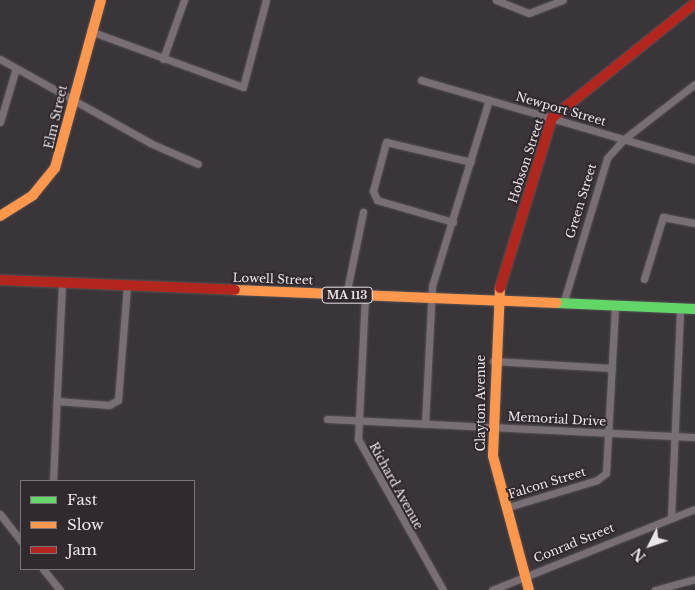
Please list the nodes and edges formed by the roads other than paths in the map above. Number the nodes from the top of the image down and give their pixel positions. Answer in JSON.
{"nodes":[{"id":1,"x":101,"y":0,"type":"edge"},
{"id":2,"x":184,"y":0,"type":"edge"},
{"id":3,"x":266,"y":0,"type":"edge"},
{"id":4,"x":496,"y":0,"type":"edge"},
{"id":5,"x":563,"y":0,"type":"edge"},
{"id":6,"x":695,"y":3,"type":"edge"},
{"id":7,"x":90,"y":31,"type":"junction"},
{"id":8,"x":163,"y":59,"type":"junction"},
{"id":9,"x":0,"y":60,"type":"edge"},
{"id":10,"x":16,"y":68,"type":"junction"},
{"id":11,"x":421,"y":80,"type":"dead end"},
{"id":12,"x":695,"y":84,"type":"edge"},
{"id":13,"x":489,"y":100,"type":"junction"},
{"id":14,"x":73,"y":101,"type":"junction"},
{"id":15,"x":552,"y":118,"type":"junction"},
{"id":16,"x":0,"y":122,"type":"edge"},
{"id":17,"x":624,"y":139,"type":"junction"},
{"id":18,"x":695,"y":160,"type":"edge"},
{"id":19,"x":470,"y":162,"type":"junction"},
{"id":20,"x":198,"y":164,"type":"dead end"},
{"id":21,"x":363,"y":212,"type":"dead end"},
{"id":22,"x":0,"y":216,"type":"edge"},
{"id":23,"x":453,"y":222,"type":"junction"},
{"id":24,"x":695,"y":223,"type":"edge"},
{"id":25,"x":644,"y":279,"type":"dead end"},
{"id":26,"x":0,"y":280,"type":"edge"},
{"id":27,"x":62,"y":283,"type":"junction"},
{"id":28,"x":127,"y":286,"type":"junction"},
{"id":29,"x":346,"y":295,"type":"junction"},
{"id":30,"x":366,"y":296,"type":"junction"},
{"id":31,"x":430,"y":298,"type":"junction"},
{"id":32,"x":496,"y":301,"type":"junction"},
{"id":33,"x":563,"y":304,"type":"junction"},
{"id":34,"x":615,"y":306,"type":"junction"},
{"id":35,"x":680,"y":309,"type":"junction"},
{"id":36,"x":695,"y":309,"type":"edge"},
{"id":37,"x":493,"y":361,"type":"junction"},
{"id":38,"x":612,"y":368,"type":"junction"},
{"id":39,"x":57,"y":401,"type":"junction"},
{"id":40,"x":327,"y":419,"type":"dead end"},
{"id":41,"x":358,"y":420,"type":"junction"},
{"id":42,"x":425,"y":424,"type":"junction"},
{"id":43,"x":491,"y":427,"type":"junction"},
{"id":44,"x":608,"y":433,"type":"junction"},
{"id":45,"x":674,"y":436,"type":"junction"},
{"id":46,"x":695,"y":438,"type":"edge"},
{"id":47,"x":54,"y":480,"type":"edge"},
{"id":48,"x":505,"y":508,"type":"junction"},
{"id":49,"x":695,"y":510,"type":"edge"},
{"id":50,"x":0,"y":514,"type":"edge"},
{"id":51,"x":671,"y":518,"type":"junction"},
{"id":52,"x":20,"y":540,"type":"edge"},
{"id":53,"x":44,"y":570,"type":"edge"},
{"id":54,"x":524,"y":576,"type":"junction"},
{"id":55,"x":695,"y":579,"type":"edge"},
{"id":56,"x":60,"y":590,"type":"edge"},
{"id":57,"x":443,"y":590,"type":"edge"},
{"id":58,"x":492,"y":590,"type":"edge"},
{"id":59,"x":529,"y":590,"type":"edge"},
{"id":60,"x":655,"y":590,"type":"edge"}],
"edges":[{"from":1,"to":7,"type":"street","name":"Elm Street"},
{"from":2,"to":8,"type":"street"},
{"from":3,"to":8,"type":"street"},
{"from":4,"to":5,"type":"street"},
{"from":6,"to":15,"type":"street","name":"Hobson Street"},
{"from":7,"to":8,"type":"street"},
{"from":7,"to":14,"type":"street","name":"Elm Street"},
{"from":9,"to":10,"type":"street"},
{"from":10,"to":14,"type":"street"},
{"from":10,"to":16,"type":"street"},
{"from":11,"to":13,"type":"street","name":"Newport Street"},
{"from":12,"to":17,"type":"street","name":"Green Street"},
{"from":13,"to":15,"type":"street","name":"Newport Street"},
{"from":13,"to":19,"type":"street"},
{"from":14,"to":20,"type":"street"},
{"from":14,"to":22,"type":"street","name":"Elm Street"},
{"from":15,"to":17,"type":"street","name":"Newport Street"},
{"from":15,"to":32,"type":"street","name":"Hobson Street"},
{"from":17,"to":18,"type":"street","name":"Newport Street"},
{"from":17,"to":33,"type":"street","name":"Green Street"},
{"from":19,"to":23,"type":"street"},
{"from":19,"to":23,"type":"street"},
{"from":21,"to":29,"type":"street"},
{"from":23,"to":31,"type":"street"},
{"from":24,"to":25,"type":"street"},
{"from":26,"to":27,"type":"street","name":"Lowell Street","number":"MA 113"},
{"from":27,"to":28,"type":"street","name":"Lowell Street","number":"MA 113"},
{"from":27,"to":39,"type":"street"},
{"from":28,"to":29,"type":"street","name":"Lowell Street","number":"MA 113"},
{"from":28,"to":39,"type":"street"},
{"from":29,"to":30,"type":"street","name":"Lowell Street","number":"MA 113"},
{"from":30,"to":31,"type":"street","name":"Lowell Street","number":"MA 113"},
{"from":30,"to":41,"type":"street","name":"Richard Avenue"},
{"from":31,"to":32,"type":"street","name":"Lowell Street","number":"MA 113"},
{"from":31,"to":42,"type":"street"},
{"from":32,"to":33,"type":"street","name":"Lowell Street","number":"MA 113"},
{"from":32,"to":37,"type":"street","name":"Clayton Avenue"},
{"from":33,"to":34,"type":"street","name":"Lowell Street","number":"MA 113"},
{"from":34,"to":35,"type":"street","name":"Lowell Street","number":"MA 113"},
{"from":34,"to":38,"type":"street","name":"Falcon Street"},
{"from":35,"to":36,"type":"street","name":"Lowell Street","number":"MA 113"},
{"from":35,"to":45,"type":"street"},
{"from":37,"to":38,"type":"street"},
{"from":37,"to":43,"type":"street","name":"Clayton Avenue"},
{"from":38,"to":44,"type":"street","name":"Falcon Street"},
{"from":39,"to":47,"type":"street"},
{"from":40,"to":41,"type":"street","name":"Memorial Drive"},
{"from":41,"to":42,"type":"street","name":"Memorial Drive"},
{"from":41,"to":57,"type":"street","name":"Richard Avenue"},
{"from":42,"to":43,"type":"street","name":"Memorial Drive"},
{"from":43,"to":44,"type":"street","name":"Memorial Drive"},
{"from":43,"to":48,"type":"street","name":"Clayton Avenue"},
{"from":44,"to":45,"type":"street","name":"Memorial Drive"},
{"from":44,"to":48,"type":"street","name":"Falcon Street"},
{"from":45,"to":46,"type":"street","name":"Memorial Drive"},
{"from":45,"to":51,"type":"street"},
{"from":48,"to":54,"type":"street","name":"Clayton Avenue"},
{"from":49,"to":51,"type":"street","name":"Conrad Street"},
{"from":50,"to":52,"type":"street"},
{"from":51,"to":54,"type":"street","name":"Conrad Street"},
{"from":53,"to":56,"type":"street"},
{"from":54,"to":58,"type":"street","name":"Conrad Street"},
{"from":54,"to":59,"type":"street","name":"Clayton Avenue"},
{"from":55,"to":60,"type":"street"}]}
